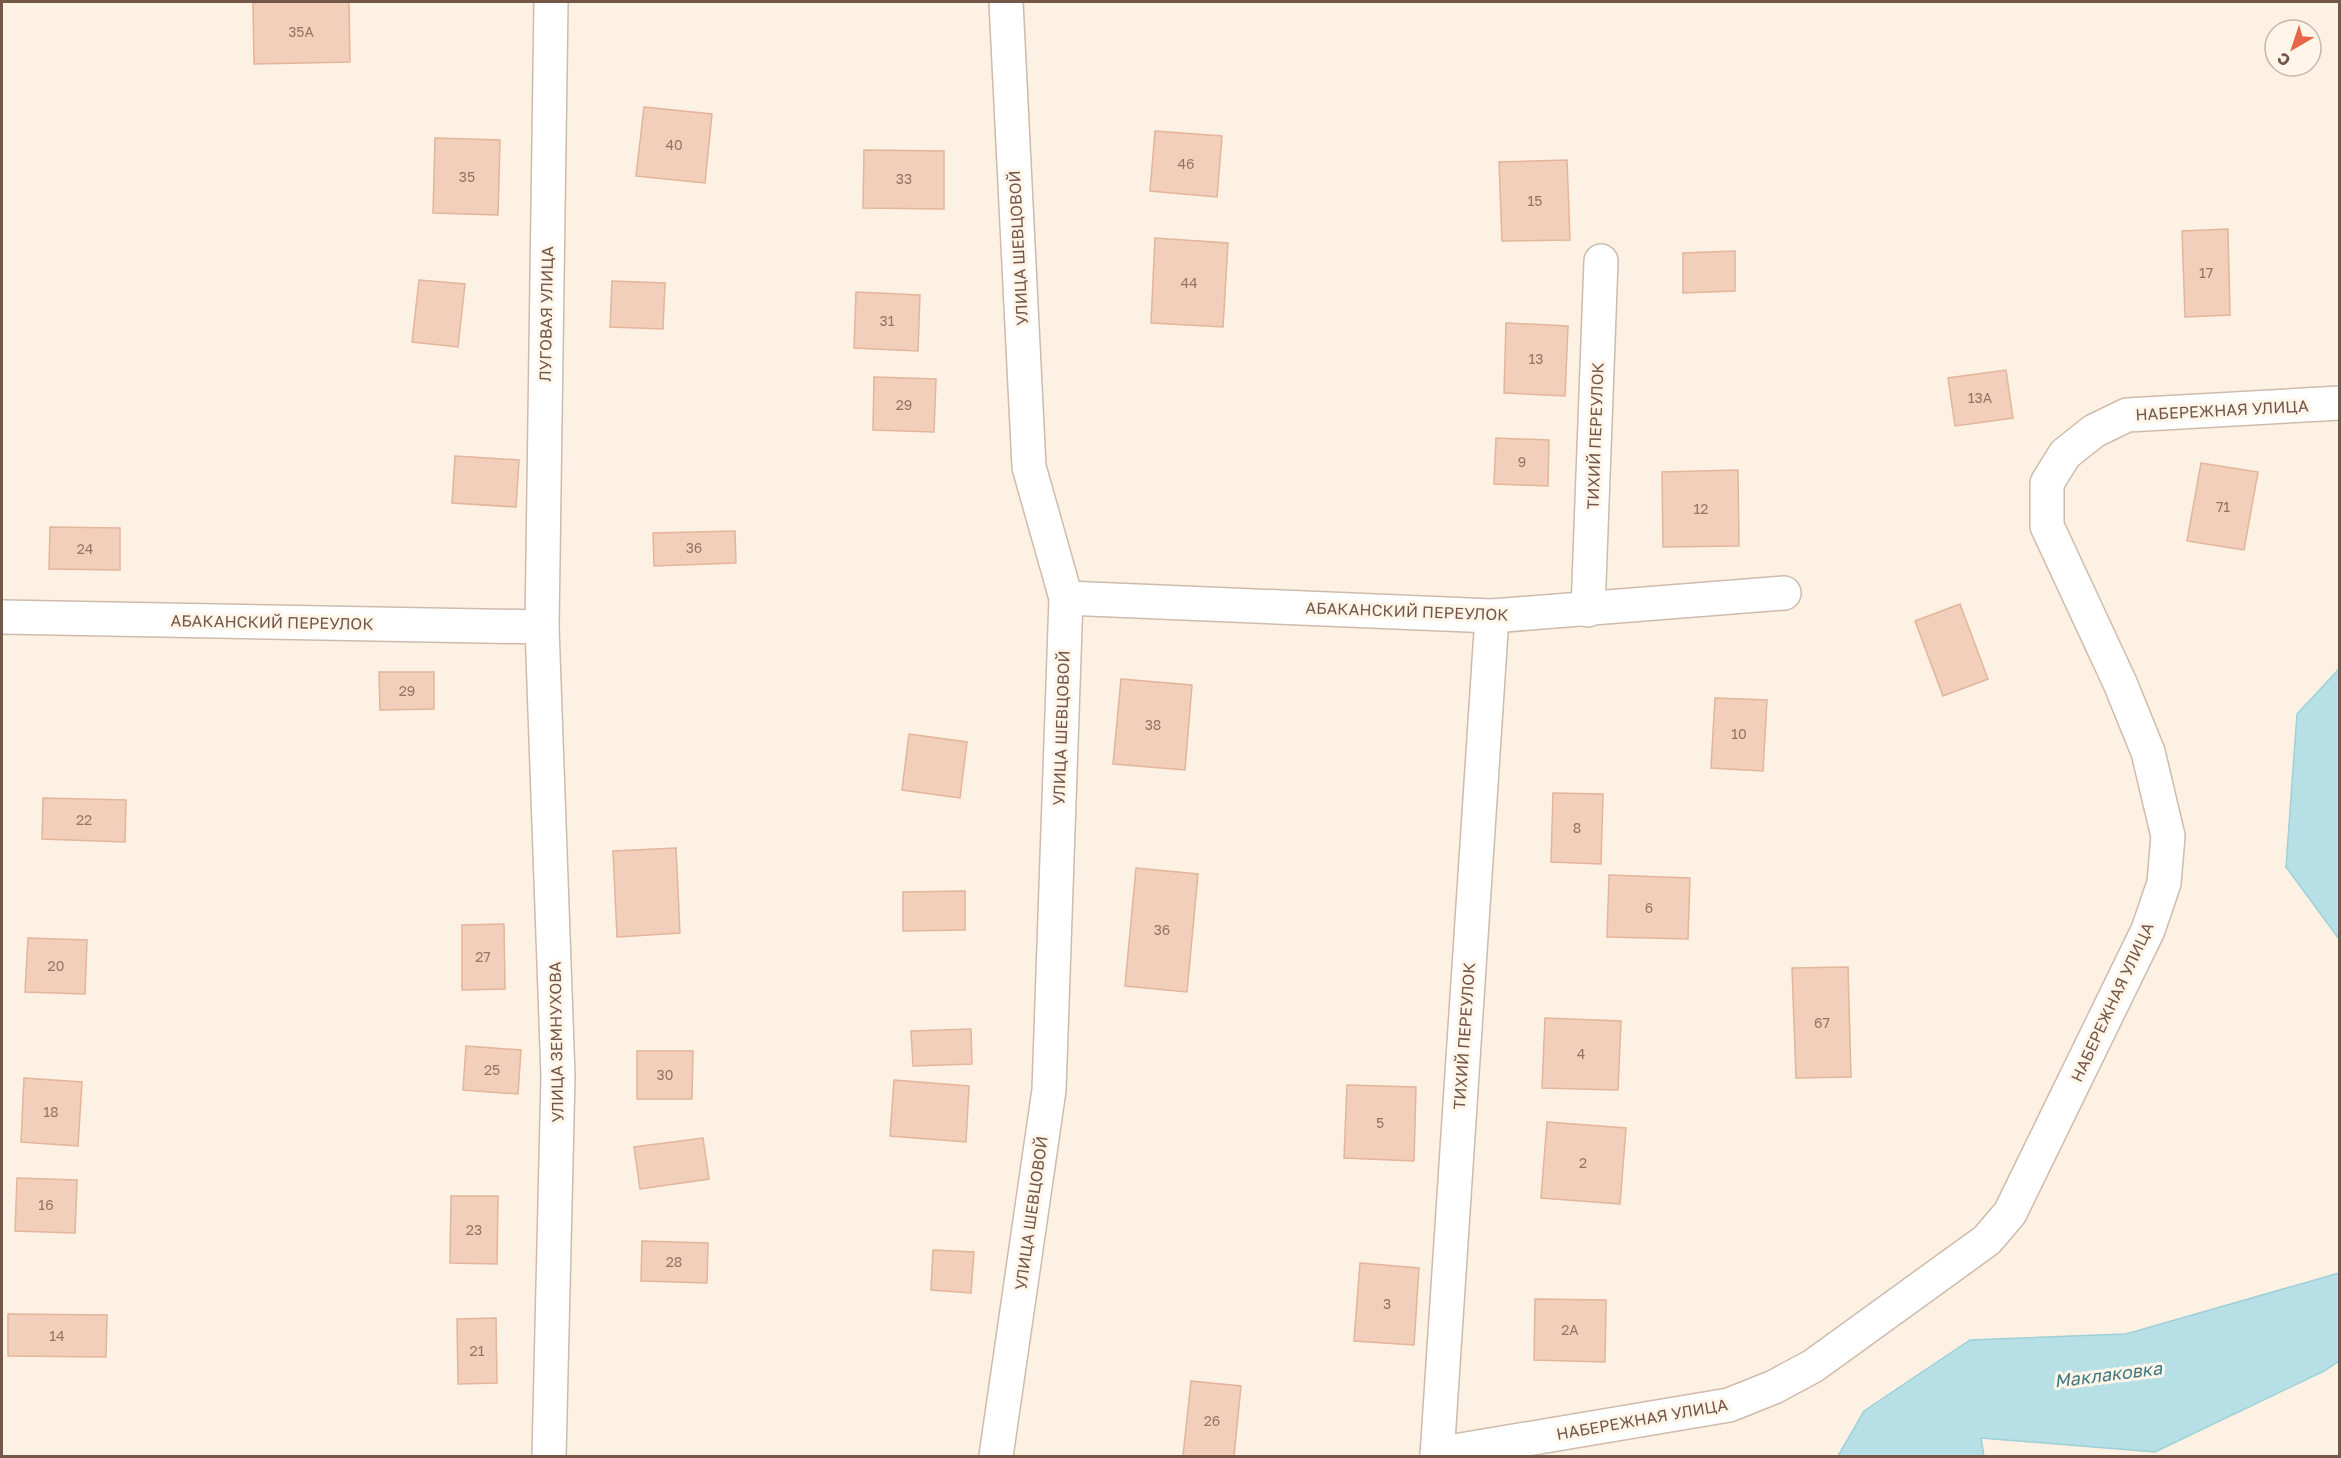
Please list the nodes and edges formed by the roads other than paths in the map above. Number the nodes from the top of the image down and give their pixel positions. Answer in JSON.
{"nodes":[{"id":1,"x":551,"y":2,"type":"edge"},
{"id":2,"x":1006,"y":2,"type":"edge"},
{"id":3,"x":1601,"y":261,"type":"dead end"},
{"id":4,"x":2340,"y":403,"type":"edge"},
{"id":5,"x":1784,"y":593,"type":"dead end"},
{"id":6,"x":1066,"y":598,"type":"junction"},
{"id":7,"x":1588,"y":610,"type":"junction"},
{"id":8,"x":2,"y":616,"type":"edge"},
{"id":9,"x":1492,"y":616,"type":"junction"},
{"id":10,"x":542,"y":627,"type":"junction"},
{"id":11,"x":1437,"y":1455,"type":"edge"},
{"id":12,"x":549,"y":1456,"type":"edge"},
{"id":13,"x":996,"y":1456,"type":"edge"}],
"edges":[{"from":1,"to":10,"type":"street","name":"ЛУГОВАЯ УЛИЦА"},
{"from":2,"to":6,"type":"street","name":"УЛИЦА ШЕВЦОВОЙ"},
{"from":3,"to":7,"type":"street","name":"ТИХИЙ ПЕРЕУЛОК"},
{"from":4,"to":11,"type":"street","name":"НАБЕРЕЖНАЯ УЛИЦА"},
{"from":5,"to":7,"type":"street","name":"АБАКАНСКИЙ ПЕРЕУЛОК"},
{"from":6,"to":9,"type":"street","name":"АБАКАНСКИЙ ПЕРЕУЛОК"},
{"from":6,"to":13,"type":"street","name":"УЛИЦА ШЕВЦОВОЙ"},
{"from":7,"to":9,"type":"street","name":"АБАКАНСКИЙ ПЕРЕУЛОК"},
{"from":8,"to":10,"type":"street","name":"АБАКАНСКИЙ ПЕРЕУЛОК"},
{"from":9,"to":11,"type":"street","name":"ТИХИЙ ПЕРЕУЛОК"},
{"from":10,"to":12,"type":"street","name":"УЛИЦА ЗЕМНУХОВА"}]}
